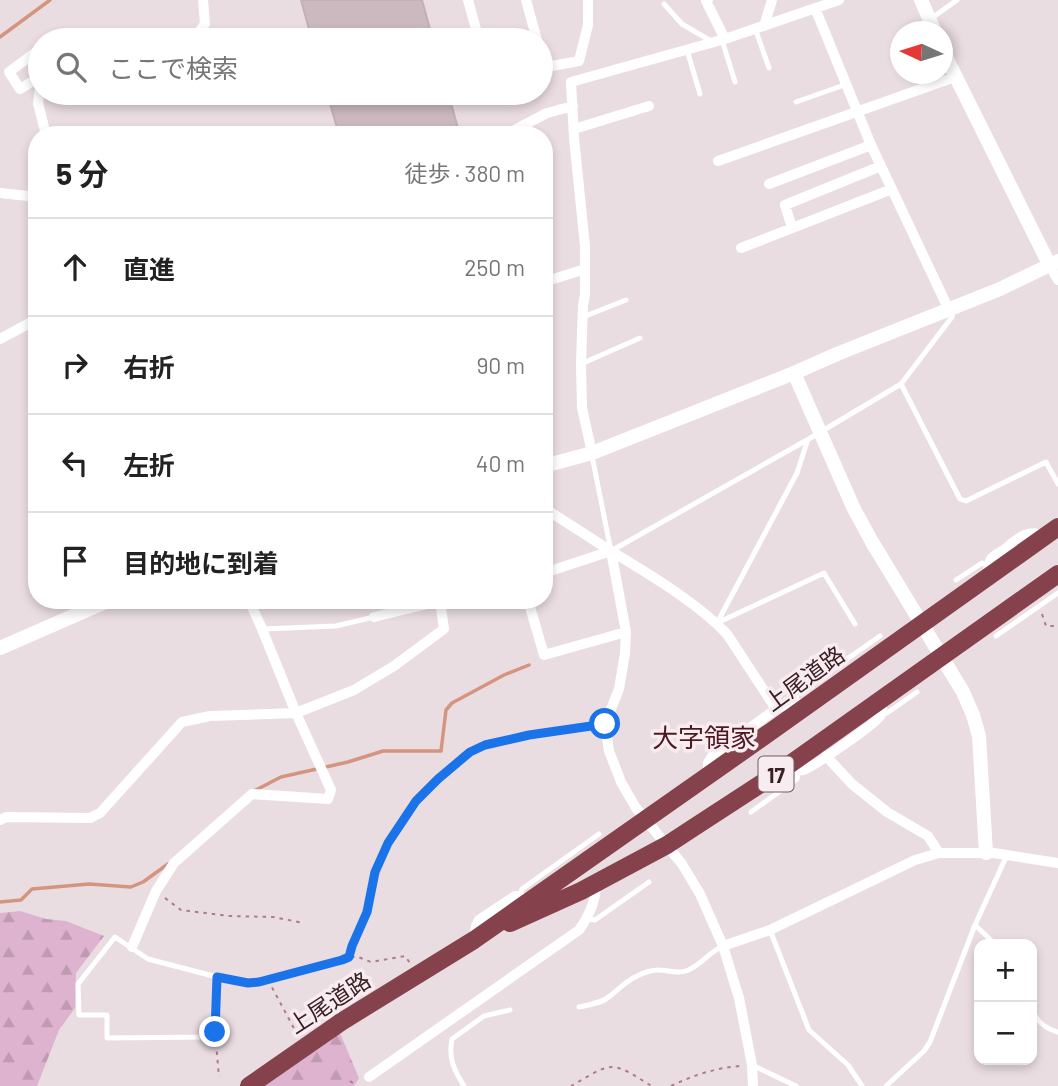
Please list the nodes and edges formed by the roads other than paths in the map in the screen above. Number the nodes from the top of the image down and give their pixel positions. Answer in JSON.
{"nodes":[{"id":1,"x":203,"y":0,"type":"edge"},
{"id":2,"x":468,"y":0,"type":"edge"},
{"id":3,"x":526,"y":0,"type":"edge"},
{"id":4,"x":588,"y":0,"type":"edge"},
{"id":5,"x":708,"y":0,"type":"edge"},
{"id":6,"x":772,"y":0,"type":"edge"},
{"id":7,"x":839,"y":0,"type":"edge"},
{"id":8,"x":920,"y":0,"type":"edge"},
{"id":9,"x":957,"y":0,"type":"edge"},
{"id":10,"x":664,"y":4,"type":"dead end"},
{"id":11,"x":816,"y":8,"type":"junction"},
{"id":12,"x":930,"y":21,"type":"edge"},
{"id":13,"x":937,"y":21,"type":"edge"},
{"id":14,"x":760,"y":27,"type":"junction"},
{"id":15,"x":202,"y":28,"type":"edge"},
{"id":16,"x":476,"y":28,"type":"edge"},
{"id":17,"x":534,"y":28,"type":"edge"},
{"id":18,"x":720,"y":40,"type":"junction"},
{"id":19,"x":687,"y":50,"type":"junction"},
{"id":20,"x":28,"y":58,"type":"edge"},
{"id":21,"x":579,"y":61,"type":"junction"},
{"id":22,"x":553,"y":63,"type":"edge"},
{"id":23,"x":769,"y":68,"type":"dead end"},
{"id":24,"x":953,"y":72,"type":"edge"},
{"id":25,"x":955,"y":77,"type":"junction"},
{"id":26,"x":571,"y":82,"type":"junction"},
{"id":27,"x":735,"y":82,"type":"dead end"},
{"id":28,"x":847,"y":84,"type":"junction"},
{"id":29,"x":28,"y":85,"type":"edge"},
{"id":30,"x":700,"y":94,"type":"dead end"},
{"id":31,"x":796,"y":102,"type":"dead end"},
{"id":32,"x":38,"y":105,"type":"edge"},
{"id":33,"x":573,"y":106,"type":"junction"},
{"id":34,"x":649,"y":106,"type":"dead end"},
{"id":35,"x":858,"y":111,"type":"junction"},
{"id":36,"x":44,"y":126,"type":"edge"},
{"id":37,"x":522,"y":126,"type":"edge"},
{"id":38,"x":574,"y":129,"type":"junction"},
{"id":39,"x":871,"y":145,"type":"junction"},
{"id":40,"x":718,"y":160,"type":"dead end"},
{"id":41,"x":881,"y":166,"type":"junction"},
{"id":42,"x":769,"y":184,"type":"dead end"},
{"id":43,"x":892,"y":189,"type":"junction"},
{"id":44,"x":0,"y":193,"type":"edge"},
{"id":45,"x":28,"y":196,"type":"edge"},
{"id":46,"x":792,"y":228,"type":"junction"},
{"id":47,"x":741,"y":248,"type":"dead end"},
{"id":48,"x":1054,"y":264,"type":"edge"},
{"id":49,"x":585,"y":269,"type":"junction"},
{"id":50,"x":553,"y":279,"type":"edge"},
{"id":51,"x":1058,"y":280,"type":"edge"},
{"id":52,"x":626,"y":300,"type":"dead end"},
{"id":53,"x":951,"y":310,"type":"junction"},
{"id":54,"x":583,"y":317,"type":"junction"},
{"id":55,"x":28,"y":324,"type":"edge"},
{"id":56,"x":640,"y":338,"type":"dead end"},
{"id":57,"x":0,"y":339,"type":"edge"},
{"id":58,"x":581,"y":364,"type":"junction"},
{"id":59,"x":794,"y":373,"type":"junction"},
{"id":60,"x":901,"y":384,"type":"junction"},
{"id":61,"x":814,"y":436,"type":"junction"},
{"id":62,"x":592,"y":453,"type":"junction"},
{"id":63,"x":553,"y":464,"type":"edge"},
{"id":64,"x":1058,"y":484,"type":"edge"},
{"id":65,"x":553,"y":514,"type":"edge"},
{"id":66,"x":1058,"y":519,"type":"edge"},
{"id":67,"x":1048,"y":533,"type":"edge"},
{"id":68,"x":611,"y":551,"type":"junction"},
{"id":69,"x":553,"y":570,"type":"edge"},
{"id":70,"x":989,"y":571,"type":"junction"},
{"id":71,"x":1058,"y":574,"type":"edge"},
{"id":72,"x":956,"y":580,"type":"dead end"},
{"id":73,"x":1058,"y":593,"type":"edge"},
{"id":74,"x":89,"y":609,"type":"edge"},
{"id":75,"x":253,"y":609,"type":"edge"},
{"id":76,"x":408,"y":609,"type":"edge"},
{"id":77,"x":443,"y":609,"type":"edge"},
{"id":78,"x":531,"y":609,"type":"edge"},
{"id":79,"x":374,"y":617,"type":"joint"},
{"id":80,"x":717,"y":623,"type":"junction"},
{"id":81,"x":855,"y":624,"type":"dead end"},
{"id":82,"x":922,"y":624,"type":"junction"},
{"id":83,"x":262,"y":629,"type":"junction"},
{"id":84,"x":626,"y":632,"type":"junction"},
{"id":85,"x":880,"y":636,"type":"dead end"},
{"id":86,"x":996,"y":636,"type":"dead end"},
{"id":87,"x":0,"y":648,"type":"edge"},
{"id":88,"x":942,"y":656,"type":"junction"},
{"id":89,"x":918,"y":692,"type":"dead end"},
{"id":90,"x":800,"y":705,"type":"junction"},
{"id":91,"x":881,"y":707,"type":"junction"},
{"id":92,"x":776,"y":709,"type":"junction"},
{"id":93,"x":296,"y":713,"type":"junction"},
{"id":94,"x":826,"y":756,"type":"junction"},
{"id":95,"x":793,"y":768,"type":"junction"},
{"id":96,"x":708,"y":776,"type":"junction"},
{"id":97,"x":751,"y":812,"type":"dead end"},
{"id":98,"x":0,"y":820,"type":"edge"},
{"id":99,"x":646,"y":820,"type":"junction"},
{"id":100,"x":599,"y":834,"type":"dead end"},
{"id":101,"x":667,"y":845,"type":"junction"},
{"id":102,"x":939,"y":853,"type":"junction"},
{"id":103,"x":986,"y":853,"type":"junction"},
{"id":104,"x":1007,"y":855,"type":"junction"},
{"id":105,"x":1058,"y":863,"type":"edge"},
{"id":106,"x":649,"y":883,"type":"dead end"},
{"id":107,"x":596,"y":884,"type":"junction"},
{"id":108,"x":523,"y":899,"type":"junction"},
{"id":109,"x":587,"y":919,"type":"junction"},
{"id":110,"x":975,"y":925,"type":"junction"},
{"id":111,"x":770,"y":930,"type":"junction"},
{"id":112,"x":990,"y":939,"type":"edge"},
{"id":113,"x":474,"y":940,"type":"junction"},
{"id":114,"x":723,"y":946,"type":"junction"},
{"id":115,"x":132,"y":947,"type":"junction"},
{"id":116,"x":579,"y":1007,"type":"dead end"},
{"id":117,"x":510,"y":1010,"type":"dead end"},
{"id":118,"x":1037,"y":1020,"type":"edge"},
{"id":119,"x":447,"y":1023,"type":"junction"},
{"id":120,"x":1058,"y":1032,"type":"edge"},
{"id":121,"x":455,"y":1036,"type":"junction"},
{"id":122,"x":752,"y":1065,"type":"junction"},
{"id":123,"x":369,"y":1077,"type":"dead end"},
{"id":124,"x":249,"y":1086,"type":"edge"},
{"id":125,"x":464,"y":1086,"type":"edge"},
{"id":126,"x":753,"y":1086,"type":"edge"},
{"id":127,"x":796,"y":1086,"type":"edge"},
{"id":128,"x":862,"y":1086,"type":"edge"},
{"id":129,"x":886,"y":1086,"type":"edge"}],
"edges":[{"from":1,"to":15,"type":"street"},
{"from":2,"to":16,"type":"street"},
{"from":3,"to":17,"type":"street"},
{"from":4,"to":21,"type":"street"},
{"from":5,"to":18,"type":"street"},
{"from":6,"to":14,"type":"street"},
{"from":7,"to":11,"type":"street"},
{"from":8,"to":12,"type":"street"},
{"from":9,"to":13,"type":"lane"},
{"from":10,"to":18,"type":"lane"},
{"from":11,"to":14,"type":"street"},
{"from":11,"to":28,"type":"street"},
{"from":14,"to":18,"type":"street"},
{"from":14,"to":23,"type":"lane"},
{"from":18,"to":19,"type":"street"},
{"from":18,"to":27,"type":"lane"},
{"from":19,"to":26,"type":"street"},
{"from":19,"to":30,"type":"lane"},
{"from":20,"to":29,"type":"street"},
{"from":21,"to":22,"type":"street"},
{"from":21,"to":26,"type":"street"},
{"from":24,"to":25,"type":"street"},
{"from":25,"to":35,"type":"street"},
{"from":25,"to":48,"type":"street"},
{"from":26,"to":33,"type":"street"},
{"from":28,"to":31,"type":"lane"},
{"from":28,"to":35,"type":"street"},
{"from":32,"to":36,"type":"street"},
{"from":33,"to":37,"type":"street"},
{"from":33,"to":38,"type":"street"},
{"from":34,"to":38,"type":"street"},
{"from":35,"to":39,"type":"street"},
{"from":35,"to":40,"type":"street"},
{"from":38,"to":49,"type":"street"},
{"from":39,"to":41,"type":"street"},
{"from":39,"to":42,"type":"street"},
{"from":41,"to":43,"type":"street"},
{"from":41,"to":46,"type":"street"},
{"from":43,"to":46,"type":"street"},
{"from":43,"to":53,"type":"street"},
{"from":44,"to":45,"type":"street"},
{"from":46,"to":47,"type":"street"},
{"from":48,"to":51,"type":"street"},
{"from":48,"to":53,"type":"street"},
{"from":49,"to":50,"type":"street"},
{"from":49,"to":54,"type":"street"},
{"from":52,"to":54,"type":"lane"},
{"from":53,"to":59,"type":"street"},
{"from":53,"to":60,"type":"lane"},
{"from":54,"to":58,"type":"street"},
{"from":55,"to":57,"type":"street"},
{"from":56,"to":58,"type":"lane"},
{"from":58,"to":62,"type":"street"},
{"from":59,"to":61,"type":"street"},
{"from":59,"to":62,"type":"street"},
{"from":60,"to":61,"type":"lane"},
{"from":60,"to":64,"type":"lane"},
{"from":61,"to":68,"type":"lane"},
{"from":61,"to":80,"type":"lane"},
{"from":61,"to":82,"type":"street"},
{"from":62,"to":63,"type":"street"},
{"from":62,"to":68,"type":"lane"},
{"from":65,"to":68,"type":"street"},
{"from":66,"to":67,"type":"street"},
{"from":67,"to":70,"type":"highway","name":"上尾道路","number":"17"},
{"from":68,"to":69,"type":"street"},
{"from":68,"to":80,"type":"street"},
{"from":68,"to":84,"type":"street"},
{"from":70,"to":72,"type":"lane"},
{"from":70,"to":82,"type":"highway","name":"上尾道路","number":"17"},
{"from":71,"to":88,"type":"highway","name":"上尾道路","number":"17"},
{"from":73,"to":86,"type":"lane"},
{"from":74,"to":87,"type":"street"},
{"from":75,"to":83,"type":"street"},
{"from":76,"to":79,"type":"street"},
{"from":77,"to":93,"type":"street"},
{"from":78,"to":84,"type":"street"},
{"from":79,"to":83,"type":"lane"},
{"from":80,"to":81,"type":"lane"},
{"from":80,"to":92,"type":"street"},
{"from":82,"to":88,"type":"street"},
{"from":82,"to":90,"type":"highway","name":"上尾道路","number":"17"},
{"from":83,"to":93,"type":"street"},
{"from":84,"to":99,"type":"street"},
{"from":85,"to":90,"type":"lane"},
{"from":88,"to":91,"type":"highway","name":"上尾道路","number":"17"},
{"from":88,"to":103,"type":"street"},
{"from":89,"to":91,"type":"lane"},
{"from":90,"to":92,"type":"street"},
{"from":90,"to":96,"type":"highway","name":"上尾道路","number":"17"},
{"from":91,"to":94,"type":"street"},
{"from":91,"to":95,"type":"highway","name":"上尾道路","number":"17"},
{"from":92,"to":96,"type":"street"},
{"from":93,"to":98,"type":"street"},
{"from":93,"to":115,"type":"street"},
{"from":94,"to":95,"type":"street"},
{"from":94,"to":102,"type":"street"},
{"from":95,"to":97,"type":"lane"},
{"from":95,"to":101,"type":"highway","name":"上尾道路","number":"17"},
{"from":96,"to":99,"type":"highway","name":"上尾道路","number":"17"},
{"from":99,"to":101,"type":"street"},
{"from":99,"to":108,"type":"highway","name":"上尾道路","number":"17"},
{"from":100,"to":108,"type":"lane"},
{"from":101,"to":107,"type":"highway","name":"上尾道路","number":"17"},
{"from":101,"to":114,"type":"street"},
{"from":102,"to":103,"type":"street"},
{"from":102,"to":111,"type":"street"},
{"from":103,"to":104,"type":"street"},
{"from":104,"to":105,"type":"street"},
{"from":104,"to":110,"type":"lane"},
{"from":106,"to":109,"type":"lane"},
{"from":107,"to":109,"type":"street"},
{"from":107,"to":113,"type":"highway","name":"上尾道路","number":"17"},
{"from":108,"to":113,"type":"highway","name":"上尾道路","number":"17"},
{"from":109,"to":119,"type":"street"},
{"from":110,"to":112,"type":"lane"},
{"from":110,"to":129,"type":"lane"},
{"from":111,"to":114,"type":"street"},
{"from":111,"to":128,"type":"lane"},
{"from":113,"to":124,"type":"highway","name":"上尾道路","number":"17"},
{"from":114,"to":116,"type":"lane"},
{"from":114,"to":122,"type":"street"},
{"from":115,"to":115,"type":"lane"},
{"from":117,"to":121,"type":"lane"},
{"from":118,"to":120,"type":"lane"},
{"from":119,"to":121,"type":"lane"},
{"from":119,"to":123,"type":"street"},
{"from":121,"to":125,"type":"lane"},
{"from":122,"to":126,"type":"street"},
{"from":122,"to":127,"type":"lane"}]}
